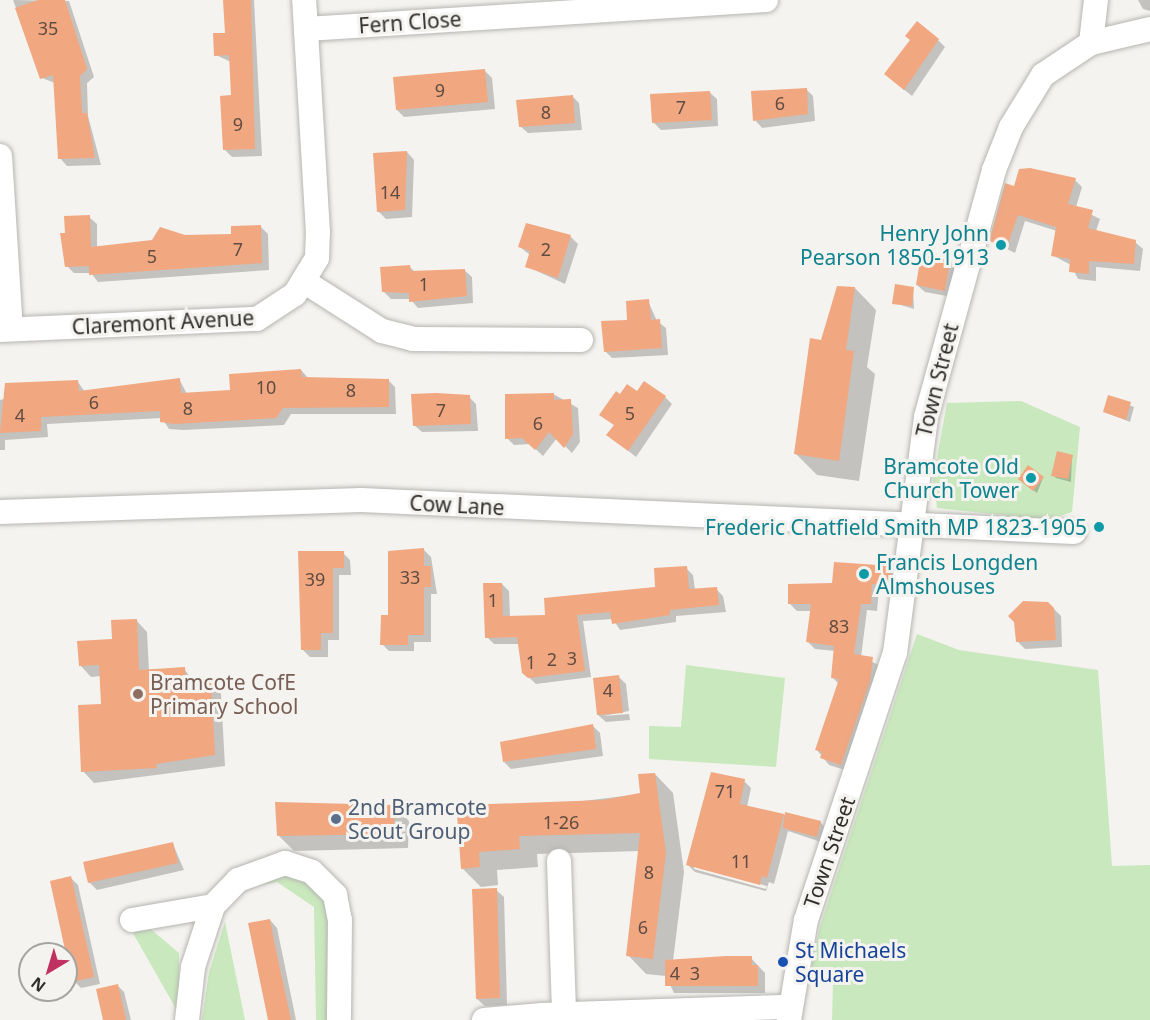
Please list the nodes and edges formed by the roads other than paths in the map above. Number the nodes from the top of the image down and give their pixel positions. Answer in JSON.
{"nodes":[{"id":1,"x":304,"y":0,"type":"edge"},
{"id":2,"x":766,"y":0,"type":"edge"},
{"id":3,"x":1096,"y":0,"type":"edge"},
{"id":4,"x":306,"y":29,"type":"junction"},
{"id":5,"x":1150,"y":29,"type":"edge"},
{"id":6,"x":1091,"y":43,"type":"junction"},
{"id":7,"x":0,"y":156,"type":"edge"},
{"id":8,"x":305,"y":282,"type":"junction"},
{"id":9,"x":5,"y":330,"type":"edge"},
{"id":10,"x":581,"y":340,"type":"dead end"},
{"id":11,"x":0,"y":512,"type":"edge"},
{"id":12,"x":914,"y":523,"type":"junction"},
{"id":13,"x":1074,"y":532,"type":"dead end"},
{"id":14,"x":559,"y":861,"type":"dead end"},
{"id":15,"x":213,"y":906,"type":"junction"},
{"id":16,"x":132,"y":920,"type":"dead end"},
{"id":17,"x":789,"y":1014,"type":"edge"},
{"id":18,"x":549,"y":1016,"type":"edge"},
{"id":19,"x":187,"y":1020,"type":"edge"},
{"id":20,"x":339,"y":1020,"type":"edge"},
{"id":21,"x":484,"y":1020,"type":"edge"}],
"edges":[{"from":1,"to":4,"type":"street","name":"Claremont Avenue"},
{"from":2,"to":4,"type":"street","name":"Fern Close"},
{"from":3,"to":6,"type":"street"},
{"from":4,"to":8,"type":"street","name":"Claremont Avenue"},
{"from":5,"to":6,"type":"street","name":"Town Street"},
{"from":6,"to":12,"type":"street","name":"Town Street"},
{"from":7,"to":9,"type":"street","name":"Claremont Avenue"},
{"from":8,"to":9,"type":"street","name":"Claremont Avenue"},
{"from":8,"to":10,"type":"street"},
{"from":11,"to":12,"type":"street","name":"Cow Lane"},
{"from":12,"to":13,"type":"street","name":"Cow Lane"},
{"from":12,"to":17,"type":"street","name":"Town Street"},
{"from":14,"to":18,"type":"street"},
{"from":15,"to":16,"type":"street"},
{"from":15,"to":19,"type":"street"},
{"from":15,"to":20,"type":"street"},
{"from":17,"to":18,"type":"street"},
{"from":18,"to":21,"type":"street"}]}
